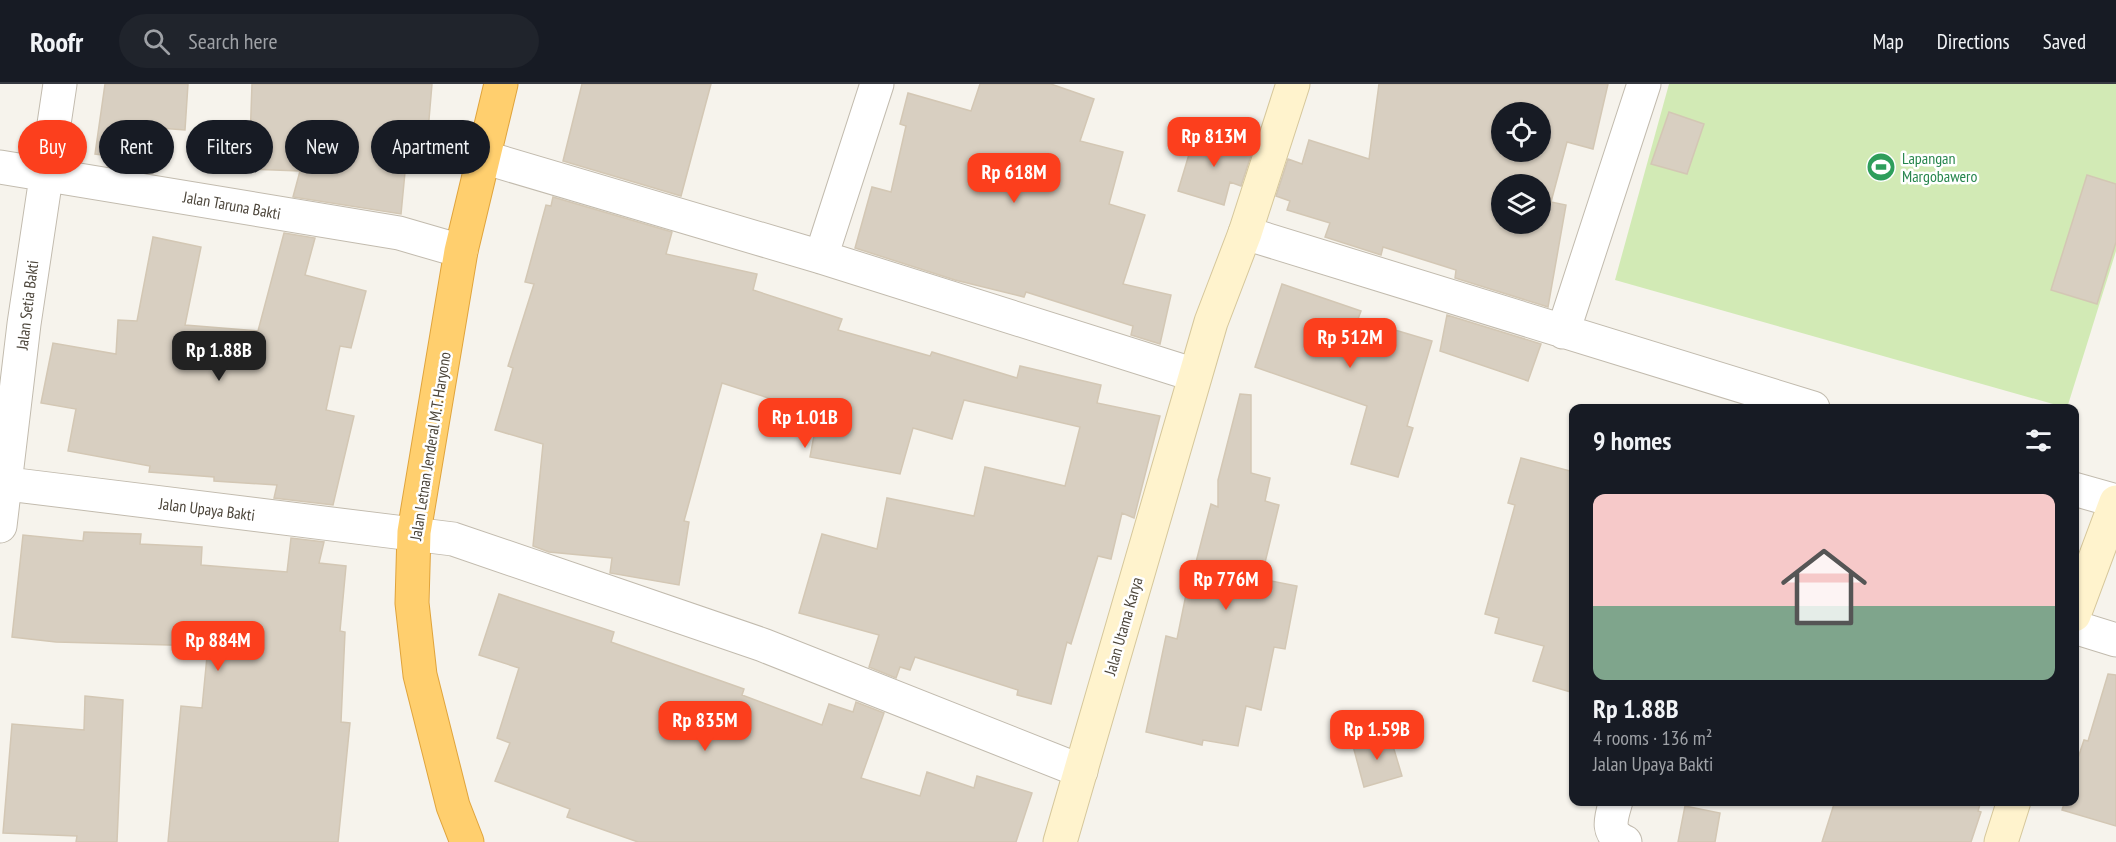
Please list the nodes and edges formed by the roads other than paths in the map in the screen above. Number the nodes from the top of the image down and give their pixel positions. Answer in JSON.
{"nodes":[{"id":1,"x":60,"y":84,"type":"edge"},
{"id":2,"x":501,"y":84,"type":"edge"},
{"id":3,"x":877,"y":84,"type":"edge"},
{"id":4,"x":1293,"y":84,"type":"edge"},
{"id":5,"x":1644,"y":84,"type":"edge"},
{"id":6,"x":54,"y":120,"type":"edge"},
{"id":7,"x":490,"y":129,"type":"edge"},
{"id":8,"x":490,"y":159,"type":"edge"},
{"id":9,"x":0,"y":167,"type":"edge"},
{"id":10,"x":18,"y":169,"type":"edge"},
{"id":11,"x":45,"y":174,"type":"edge"},
{"id":12,"x":51,"y":174,"type":"edge"},
{"id":13,"x":479,"y":174,"type":"edge"},
{"id":14,"x":1245,"y":233,"type":"junction"},
{"id":15,"x":461,"y":251,"type":"junction"},
{"id":16,"x":821,"y":257,"type":"junction"},
{"id":17,"x":1563,"y":332,"type":"junction"},
{"id":18,"x":1196,"y":375,"type":"junction"},
{"id":19,"x":1731,"y":396,"type":"edge"},
{"id":20,"x":1786,"y":404,"type":"edge"},
{"id":21,"x":3,"y":483,"type":"edge"},
{"id":22,"x":2079,"y":491,"type":"edge"},
{"id":23,"x":2116,"y":502,"type":"edge"},
{"id":24,"x":0,"y":526,"type":"edge"},
{"id":25,"x":414,"y":532,"type":"junction"},
{"id":26,"x":2079,"y":602,"type":"edge"},
{"id":27,"x":2079,"y":629,"type":"edge"},
{"id":28,"x":2116,"y":640,"type":"edge"},
{"id":29,"x":1081,"y":771,"type":"junction"},
{"id":30,"x":1615,"y":806,"type":"edge"},
{"id":31,"x":2012,"y":806,"type":"edge"},
{"id":32,"x":467,"y":842,"type":"edge"},
{"id":33,"x":1059,"y":842,"type":"edge"},
{"id":34,"x":1625,"y":842,"type":"edge"},
{"id":35,"x":2001,"y":842,"type":"edge"}],
"edges":[{"from":1,"to":6,"type":"street","name":"Jalan Setia Bakti"},
{"from":2,"to":7,"type":"highway","name":"Jalan Letnan Jenderal M.T. Haryono"},
{"from":3,"to":16,"type":"street"},
{"from":4,"to":14,"type":"street","name":"Jalan Utama Karya"},
{"from":5,"to":17,"type":"street"},
{"from":8,"to":16,"type":"street"},
{"from":9,"to":10,"type":"street","name":"Jalan Taruna Bakti"},
{"from":11,"to":21,"type":"street","name":"Jalan Setia Bakti"},
{"from":12,"to":15,"type":"street","name":"Jalan Taruna Bakti"},
{"from":13,"to":15,"type":"highway","name":"Jalan Letnan Jenderal M.T. Haryono"},
{"from":14,"to":17,"type":"street"},
{"from":14,"to":18,"type":"street","name":"Jalan Utama Karya"},
{"from":15,"to":25,"type":"highway","name":"Jalan Letnan Jenderal M.T. Haryono"},
{"from":16,"to":18,"type":"street"},
{"from":17,"to":19,"type":"street"},
{"from":18,"to":29,"type":"street","name":"Jalan Utama Karya"},
{"from":19,"to":20,"type":"street"},
{"from":21,"to":24,"type":"street","name":"Jalan Setia Bakti"},
{"from":21,"to":25,"type":"street","name":"Jalan Upaya Bakti"},
{"from":22,"to":23,"type":"street"},
{"from":23,"to":26,"type":"street"},
{"from":25,"to":29,"type":"street","name":"Jalan Upaya Bakti"},
{"from":25,"to":32,"type":"highway","name":"Jalan Letnan Jenderal M.T. Haryono"},
{"from":27,"to":28,"type":"street"},
{"from":29,"to":33,"type":"street","name":"Jalan Utama Karya"},
{"from":30,"to":34,"type":"street"},
{"from":31,"to":35,"type":"street"}]}
